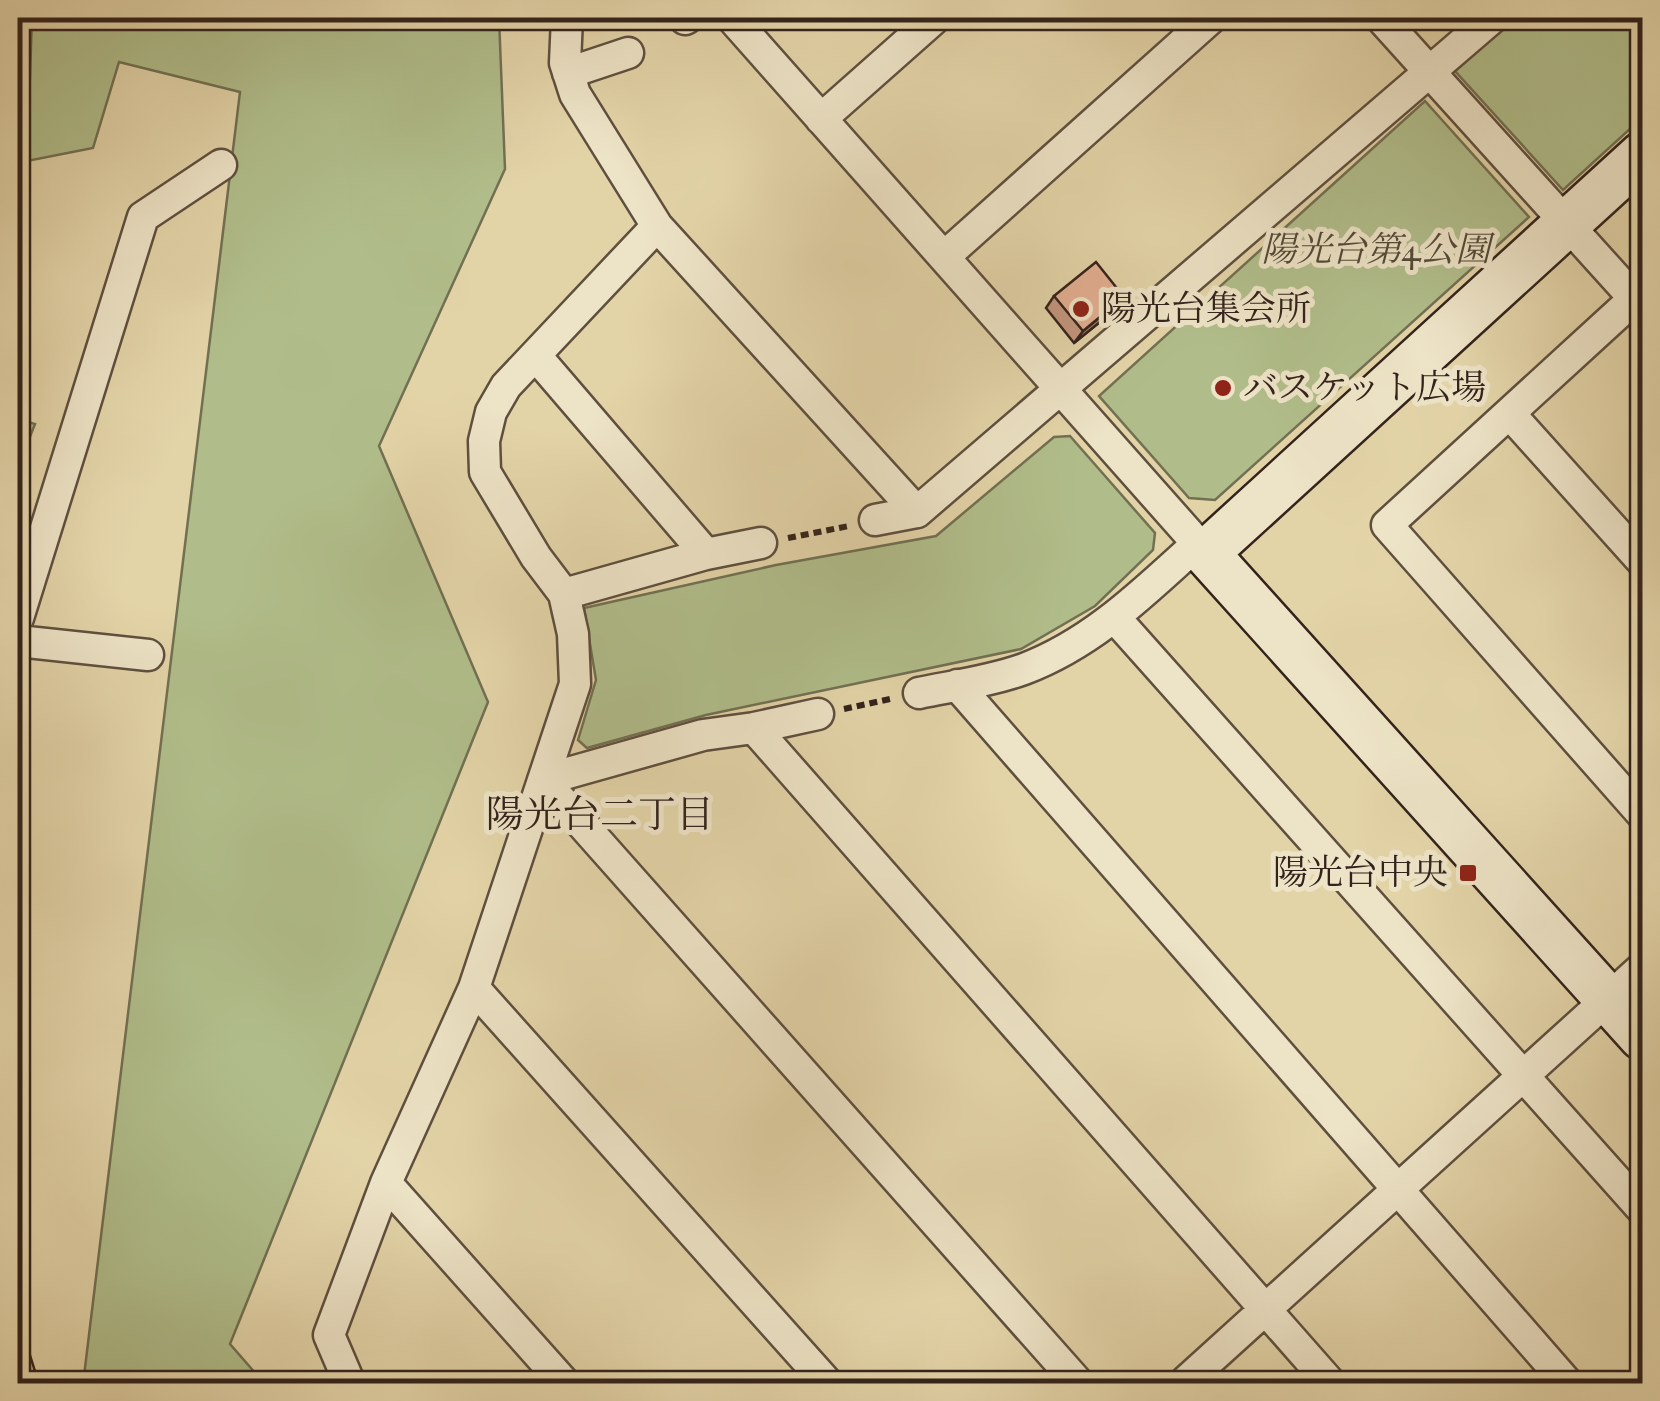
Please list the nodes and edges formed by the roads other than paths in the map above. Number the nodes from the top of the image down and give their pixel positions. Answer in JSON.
{"nodes":[{"id":1,"x":567,"y":18,"type":"edge"},
{"id":2,"x":732,"y":18,"type":"edge"},
{"id":3,"x":935,"y":18,"type":"edge"},
{"id":4,"x":1211,"y":18,"type":"edge"},
{"id":5,"x":1381,"y":18,"type":"edge"},
{"id":6,"x":1492,"y":18,"type":"edge"},
{"id":7,"x":628,"y":53,"type":"dead end"},
{"id":8,"x":1430,"y":70,"type":"junction"},
{"id":9,"x":568,"y":72,"type":"junction"},
{"id":10,"x":821,"y":118,"type":"junction"},
{"id":11,"x":1642,"y":155,"type":"edge"},
{"id":12,"x":222,"y":165,"type":"dead end"},
{"id":13,"x":1568,"y":223,"type":"junction"},
{"id":14,"x":657,"y":226,"type":"junction"},
{"id":15,"x":944,"y":257,"type":"junction"},
{"id":16,"x":1638,"y":302,"type":"edge"},
{"id":17,"x":536,"y":356,"type":"junction"},
{"id":18,"x":1060,"y":389,"type":"junction"},
{"id":19,"x":1510,"y":414,"type":"junction"},
{"id":20,"x":917,"y":512,"type":"junction"},
{"id":21,"x":874,"y":520,"type":"road end"},
{"id":22,"x":761,"y":544,"type":"road end"},
{"id":23,"x":1202,"y":548,"type":"junction"},
{"id":24,"x":706,"y":554,"type":"junction"},
{"id":25,"x":1642,"y":561,"type":"edge"},
{"id":26,"x":564,"y":594,"type":"junction"},
{"id":27,"x":18,"y":618,"type":"edge"},
{"id":28,"x":1116,"y":618,"type":"junction"},
{"id":29,"x":18,"y":641,"type":"edge"},
{"id":30,"x":148,"y":655,"type":"dead end"},
{"id":31,"x":957,"y":684,"type":"junction"},
{"id":32,"x":919,"y":693,"type":"road end"},
{"id":33,"x":818,"y":714,"type":"road end"},
{"id":34,"x":754,"y":728,"type":"junction"},
{"id":35,"x":543,"y":780,"type":"junction"},
{"id":36,"x":1642,"y":814,"type":"edge"},
{"id":37,"x":1642,"y":968,"type":"edge"},
{"id":38,"x":474,"y":988,"type":"junction"},
{"id":39,"x":1608,"y":999,"type":"junction"},
{"id":40,"x":1642,"y":1037,"type":"edge"},
{"id":41,"x":1524,"y":1076,"type":"junction"},
{"id":42,"x":386,"y":1183,"type":"junction"},
{"id":43,"x":1398,"y":1189,"type":"junction"},
{"id":44,"x":1642,"y":1209,"type":"edge"},
{"id":45,"x":1266,"y":1309,"type":"junction"},
{"id":46,"x":350,"y":1384,"type":"edge"},
{"id":47,"x":565,"y":1384,"type":"edge"},
{"id":48,"x":828,"y":1384,"type":"edge"},
{"id":49,"x":1079,"y":1384,"type":"edge"},
{"id":50,"x":1183,"y":1384,"type":"edge"},
{"id":51,"x":1331,"y":1384,"type":"edge"},
{"id":52,"x":1568,"y":1384,"type":"edge"}],
"edges":[{"from":1,"to":9,"type":"street"},
{"from":2,"to":10,"type":"street"},
{"from":3,"to":10,"type":"street"},
{"from":4,"to":15,"type":"street"},
{"from":5,"to":8,"type":"street"},
{"from":6,"to":8,"type":"street"},
{"from":7,"to":9,"type":"street"},
{"from":8,"to":13,"type":"street"},
{"from":8,"to":18,"type":"street"},
{"from":9,"to":14,"type":"street"},
{"from":10,"to":15,"type":"street"},
{"from":11,"to":13,"type":"street"},
{"from":12,"to":27,"type":"street"},
{"from":13,"to":16,"type":"street"},
{"from":13,"to":23,"type":"street"},
{"from":14,"to":17,"type":"street"},
{"from":14,"to":20,"type":"street"},
{"from":15,"to":18,"type":"street"},
{"from":16,"to":19,"type":"street"},
{"from":17,"to":24,"type":"street"},
{"from":17,"to":26,"type":"street"},
{"from":18,"to":20,"type":"street"},
{"from":18,"to":23,"type":"street"},
{"from":19,"to":25,"type":"street"},
{"from":19,"to":36,"type":"street"},
{"from":20,"to":21,"type":"street"},
{"from":22,"to":24,"type":"street"},
{"from":23,"to":28,"type":"street"},
{"from":23,"to":39,"type":"street"},
{"from":24,"to":26,"type":"street"},
{"from":26,"to":35,"type":"street"},
{"from":28,"to":31,"type":"street"},
{"from":28,"to":41,"type":"street"},
{"from":29,"to":30,"type":"street"},
{"from":31,"to":32,"type":"street"},
{"from":31,"to":43,"type":"street"},
{"from":33,"to":34,"type":"street"},
{"from":34,"to":35,"type":"street"},
{"from":34,"to":45,"type":"street"},
{"from":35,"to":38,"type":"street"},
{"from":35,"to":49,"type":"street"},
{"from":37,"to":39,"type":"street"},
{"from":38,"to":42,"type":"street"},
{"from":38,"to":48,"type":"street"},
{"from":39,"to":40,"type":"street"},
{"from":39,"to":41,"type":"street"},
{"from":41,"to":43,"type":"street"},
{"from":41,"to":44,"type":"street"},
{"from":42,"to":46,"type":"street"},
{"from":42,"to":47,"type":"street"},
{"from":43,"to":45,"type":"street"},
{"from":43,"to":52,"type":"street"},
{"from":45,"to":50,"type":"street"},
{"from":45,"to":51,"type":"street"}]}
